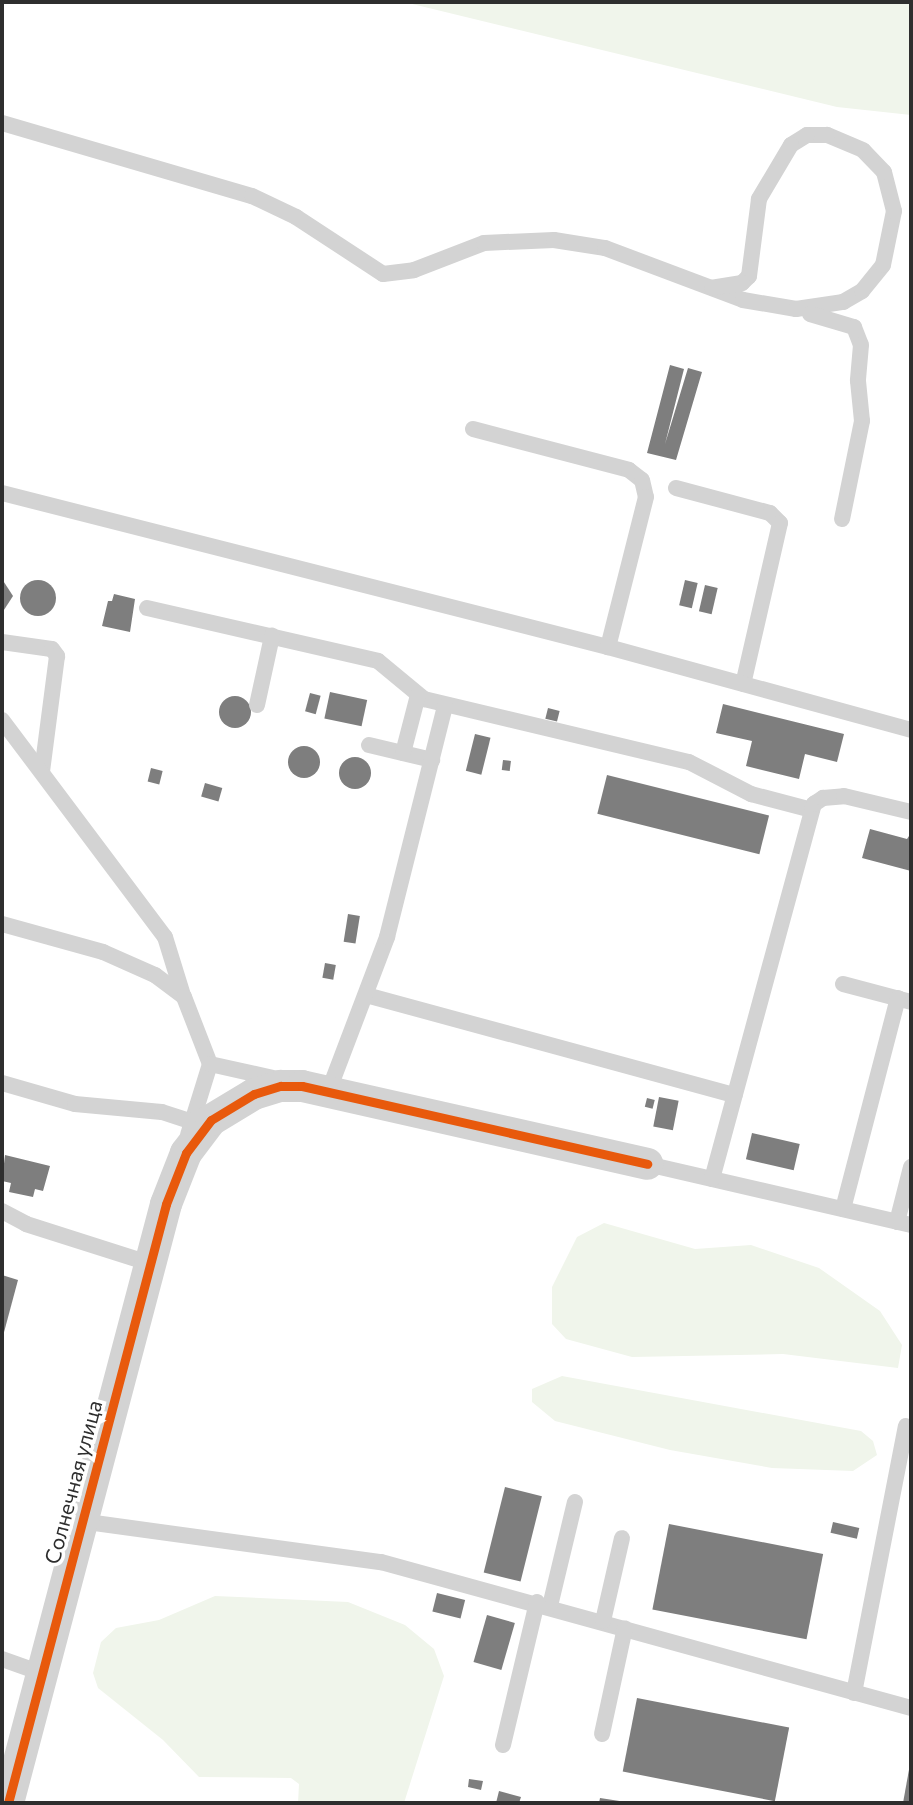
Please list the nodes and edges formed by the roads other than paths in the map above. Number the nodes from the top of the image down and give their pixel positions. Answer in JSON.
{"nodes":[{"id":1,"x":2,"y":123,"type":"edge"},
{"id":2,"x":712,"y":288,"type":"junction"},
{"id":3,"x":772,"y":306,"type":"junction"},
{"id":4,"x":473,"y":429,"type":"dead end"},
{"id":5,"x":676,"y":488,"type":"dead end"},
{"id":6,"x":2,"y":493,"type":"edge"},
{"id":7,"x":842,"y":519,"type":"dead end"},
{"id":8,"x":147,"y":608,"type":"dead end"},
{"id":9,"x":272,"y":636,"type":"junction"},
{"id":10,"x":2,"y":642,"type":"edge"},
{"id":11,"x":608,"y":647,"type":"junction"},
{"id":12,"x":743,"y":684,"type":"junction"},
{"id":13,"x":418,"y":695,"type":"junction"},
{"id":14,"x":257,"y":705,"type":"dead end"},
{"id":15,"x":445,"y":706,"type":"junction"},
{"id":16,"x":2,"y":720,"type":"edge"},
{"id":17,"x":911,"y":730,"type":"edge"},
{"id":18,"x":369,"y":745,"type":"dead end"},
{"id":19,"x":403,"y":753,"type":"junction"},
{"id":20,"x":432,"y":760,"type":"junction"},
{"id":21,"x":42,"y":772,"type":"junction"},
{"id":22,"x":812,"y":810,"type":"junction"},
{"id":23,"x":911,"y":812,"type":"edge"},
{"id":24,"x":2,"y":925,"type":"edge"},
{"id":25,"x":844,"y":984,"type":"dead end"},
{"id":26,"x":366,"y":995,"type":"junction"},
{"id":27,"x":184,"y":997,"type":"junction"},
{"id":28,"x":904,"y":1000,"type":"edge"},
{"id":29,"x":210,"y":1064,"type":"junction"},
{"id":30,"x":2,"y":1083,"type":"edge"},
{"id":31,"x":329,"y":1090,"type":"junction"},
{"id":32,"x":735,"y":1095,"type":"junction"},
{"id":33,"x":199,"y":1124,"type":"junction"},
{"id":34,"x":647,"y":1164,"type":"joint"},
{"id":35,"x":911,"y":1167,"type":"edge"},
{"id":36,"x":712,"y":1179,"type":"junction"},
{"id":37,"x":843,"y":1209,"type":"junction"},
{"id":38,"x":2,"y":1211,"type":"edge"},
{"id":39,"x":904,"y":1224,"type":"edge"},
{"id":40,"x":149,"y":1262,"type":"junction"},
{"id":41,"x":905,"y":1426,"type":"dead end"},
{"id":42,"x":575,"y":1502,"type":"dead end"},
{"id":43,"x":80,"y":1521,"type":"junction"},
{"id":44,"x":622,"y":1538,"type":"dead end"},
{"id":45,"x":544,"y":1604,"type":"junction"},
{"id":46,"x":603,"y":1621,"type":"junction"},
{"id":47,"x":625,"y":1628,"type":"junction"},
{"id":48,"x":2,"y":1660,"type":"edge"},
{"id":49,"x":41,"y":1673,"type":"junction"},
{"id":50,"x":854,"y":1693,"type":"junction"},
{"id":51,"x":911,"y":1708,"type":"edge"},
{"id":52,"x":602,"y":1734,"type":"dead end"},
{"id":53,"x":503,"y":1745,"type":"dead end"},
{"id":54,"x":9,"y":1803,"type":"edge"}],
"edges":[{"from":1,"to":2,"type":"lane"},
{"from":2,"to":3,"type":"lane"},
{"from":2,"to":3,"type":"lane"},
{"from":3,"to":7,"type":"lane"},
{"from":4,"to":11,"type":"lane"},
{"from":5,"to":12,"type":"lane"},
{"from":6,"to":11,"type":"lane"},
{"from":8,"to":9,"type":"lane"},
{"from":9,"to":13,"type":"lane"},
{"from":9,"to":14,"type":"lane"},
{"from":10,"to":21,"type":"lane"},
{"from":11,"to":12,"type":"lane"},
{"from":12,"to":17,"type":"lane"},
{"from":13,"to":15,"type":"lane"},
{"from":13,"to":19,"type":"lane"},
{"from":15,"to":20,"type":"lane"},
{"from":15,"to":22,"type":"lane"},
{"from":16,"to":21,"type":"lane"},
{"from":18,"to":19,"type":"lane"},
{"from":19,"to":20,"type":"lane"},
{"from":20,"to":26,"type":"lane"},
{"from":21,"to":27,"type":"lane"},
{"from":22,"to":23,"type":"lane"},
{"from":22,"to":32,"type":"lane"},
{"from":24,"to":27,"type":"lane"},
{"from":25,"to":28,"type":"lane"},
{"from":26,"to":31,"type":"lane"},
{"from":26,"to":32,"type":"lane"},
{"from":27,"to":29,"type":"lane"},
{"from":28,"to":37,"type":"lane"},
{"from":29,"to":31,"type":"lane"},
{"from":29,"to":33,"type":"lane"},
{"from":30,"to":33,"type":"lane"},
{"from":31,"to":33,"type":"street"},
{"from":31,"to":34,"type":"street"},
{"from":32,"to":36,"type":"lane"},
{"from":33,"to":40,"type":"street","name":"Солнечная улица"},
{"from":34,"to":36,"type":"lane"},
{"from":35,"to":39,"type":"lane"},
{"from":36,"to":37,"type":"lane"},
{"from":37,"to":39,"type":"lane"},
{"from":38,"to":40,"type":"lane"},
{"from":40,"to":43,"type":"street","name":"Солнечная улица"},
{"from":41,"to":50,"type":"lane"},
{"from":42,"to":45,"type":"lane"},
{"from":43,"to":45,"type":"lane"},
{"from":43,"to":49,"type":"street","name":"Солнечная улица"},
{"from":44,"to":46,"type":"lane"},
{"from":45,"to":46,"type":"lane"},
{"from":45,"to":53,"type":"lane"},
{"from":46,"to":47,"type":"lane"},
{"from":47,"to":50,"type":"lane"},
{"from":47,"to":52,"type":"lane"},
{"from":48,"to":49,"type":"lane"},
{"from":49,"to":54,"type":"street","name":"Солнечная улица"},
{"from":50,"to":51,"type":"lane"}]}
